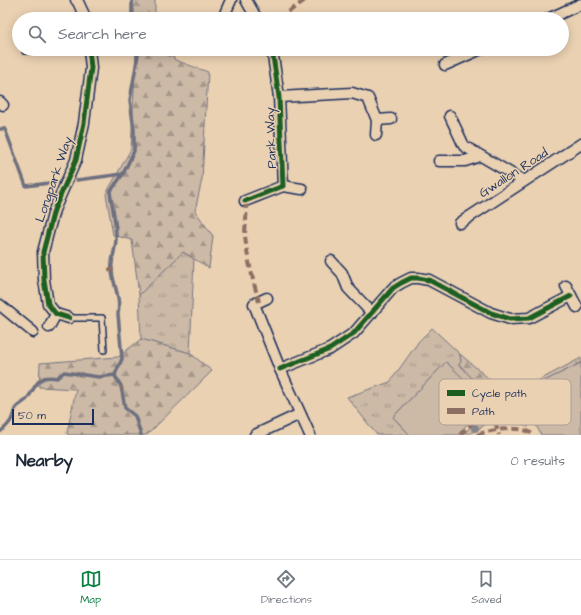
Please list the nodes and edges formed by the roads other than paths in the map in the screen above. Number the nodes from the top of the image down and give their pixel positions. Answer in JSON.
{"nodes":[{"id":1,"x":76,"y":0,"type":"edge"},
{"id":2,"x":231,"y":0,"type":"edge"},
{"id":3,"x":246,"y":0,"type":"edge"},
{"id":4,"x":581,"y":4,"type":"edge"},
{"id":5,"x":83,"y":12,"type":"edge"},
{"id":6,"x":226,"y":12,"type":"edge"},
{"id":7,"x":253,"y":12,"type":"edge"},
{"id":8,"x":563,"y":12,"type":"edge"},
{"id":9,"x":90,"y":56,"type":"edge"},
{"id":10,"x":273,"y":56,"type":"edge"},
{"id":11,"x":465,"y":56,"type":"edge"},
{"id":12,"x":445,"y":65,"type":"dead end"},
{"id":13,"x":279,"y":97,"type":"junction"},
{"id":14,"x":450,"y":116,"type":"dead end"},
{"id":15,"x":391,"y":119,"type":"dead end"},
{"id":16,"x":377,"y":120,"type":"junction"},
{"id":17,"x":376,"y":135,"type":"dead end"},
{"id":18,"x":581,"y":144,"type":"edge"},
{"id":19,"x":480,"y":156,"type":"junction"},
{"id":20,"x":439,"y":161,"type":"dead end"},
{"id":21,"x":524,"y":181,"type":"junction"},
{"id":22,"x":283,"y":186,"type":"junction"},
{"id":23,"x":302,"y":189,"type":"dead end"},
{"id":24,"x":245,"y":202,"type":"dead end"},
{"id":25,"x":460,"y":223,"type":"dead end"},
{"id":26,"x":330,"y":261,"type":"dead end"},
{"id":27,"x":566,"y":286,"type":"dead end"},
{"id":28,"x":571,"y":296,"type":"junction"},
{"id":29,"x":267,"y":298,"type":"dead end"},
{"id":30,"x":0,"y":306,"type":"edge"},
{"id":31,"x":577,"y":307,"type":"dead end"},
{"id":32,"x":372,"y":313,"type":"junction"},
{"id":33,"x":56,"y":314,"type":"junction"},
{"id":34,"x":69,"y":318,"type":"joint"},
{"id":35,"x":50,"y":327,"type":"dead end"},
{"id":36,"x":33,"y":332,"type":"dead end"},
{"id":37,"x":104,"y":350,"type":"dead end"},
{"id":38,"x":280,"y":369,"type":"junction"},
{"id":39,"x":300,"y":414,"type":"junction"},
{"id":40,"x":255,"y":435,"type":"edge"},
{"id":41,"x":310,"y":435,"type":"edge"}],
"edges":[{"from":1,"to":5,"type":"street"},
{"from":2,"to":6,"type":"street"},
{"from":3,"to":7,"type":"street"},
{"from":4,"to":8,"type":"street"},
{"from":9,"to":33,"type":"street","name":"Longpark Way"},
{"from":10,"to":13,"type":"street","name":"Park Way"},
{"from":11,"to":12,"type":"street"},
{"from":13,"to":16,"type":"street"},
{"from":13,"to":22,"type":"street","name":"Park Way"},
{"from":14,"to":19,"type":"street"},
{"from":15,"to":16,"type":"street"},
{"from":16,"to":17,"type":"street"},
{"from":18,"to":21,"type":"street","name":"Gwallon Road"},
{"from":19,"to":20,"type":"street"},
{"from":19,"to":21,"type":"street"},
{"from":21,"to":25,"type":"street","name":"Gwallon Road"},
{"from":22,"to":23,"type":"street"},
{"from":22,"to":24,"type":"street","name":"Park Way"},
{"from":26,"to":32,"type":"street"},
{"from":27,"to":28,"type":"street"},
{"from":28,"to":31,"type":"street"},
{"from":28,"to":32,"type":"street"},
{"from":29,"to":38,"type":"street"},
{"from":30,"to":36,"type":"street"},
{"from":32,"to":38,"type":"street"},
{"from":33,"to":34,"type":"street"},
{"from":33,"to":35,"type":"street"},
{"from":34,"to":37,"type":"lane"},
{"from":38,"to":39,"type":"street"},
{"from":39,"to":40,"type":"street"},
{"from":39,"to":41,"type":"street"}]}
